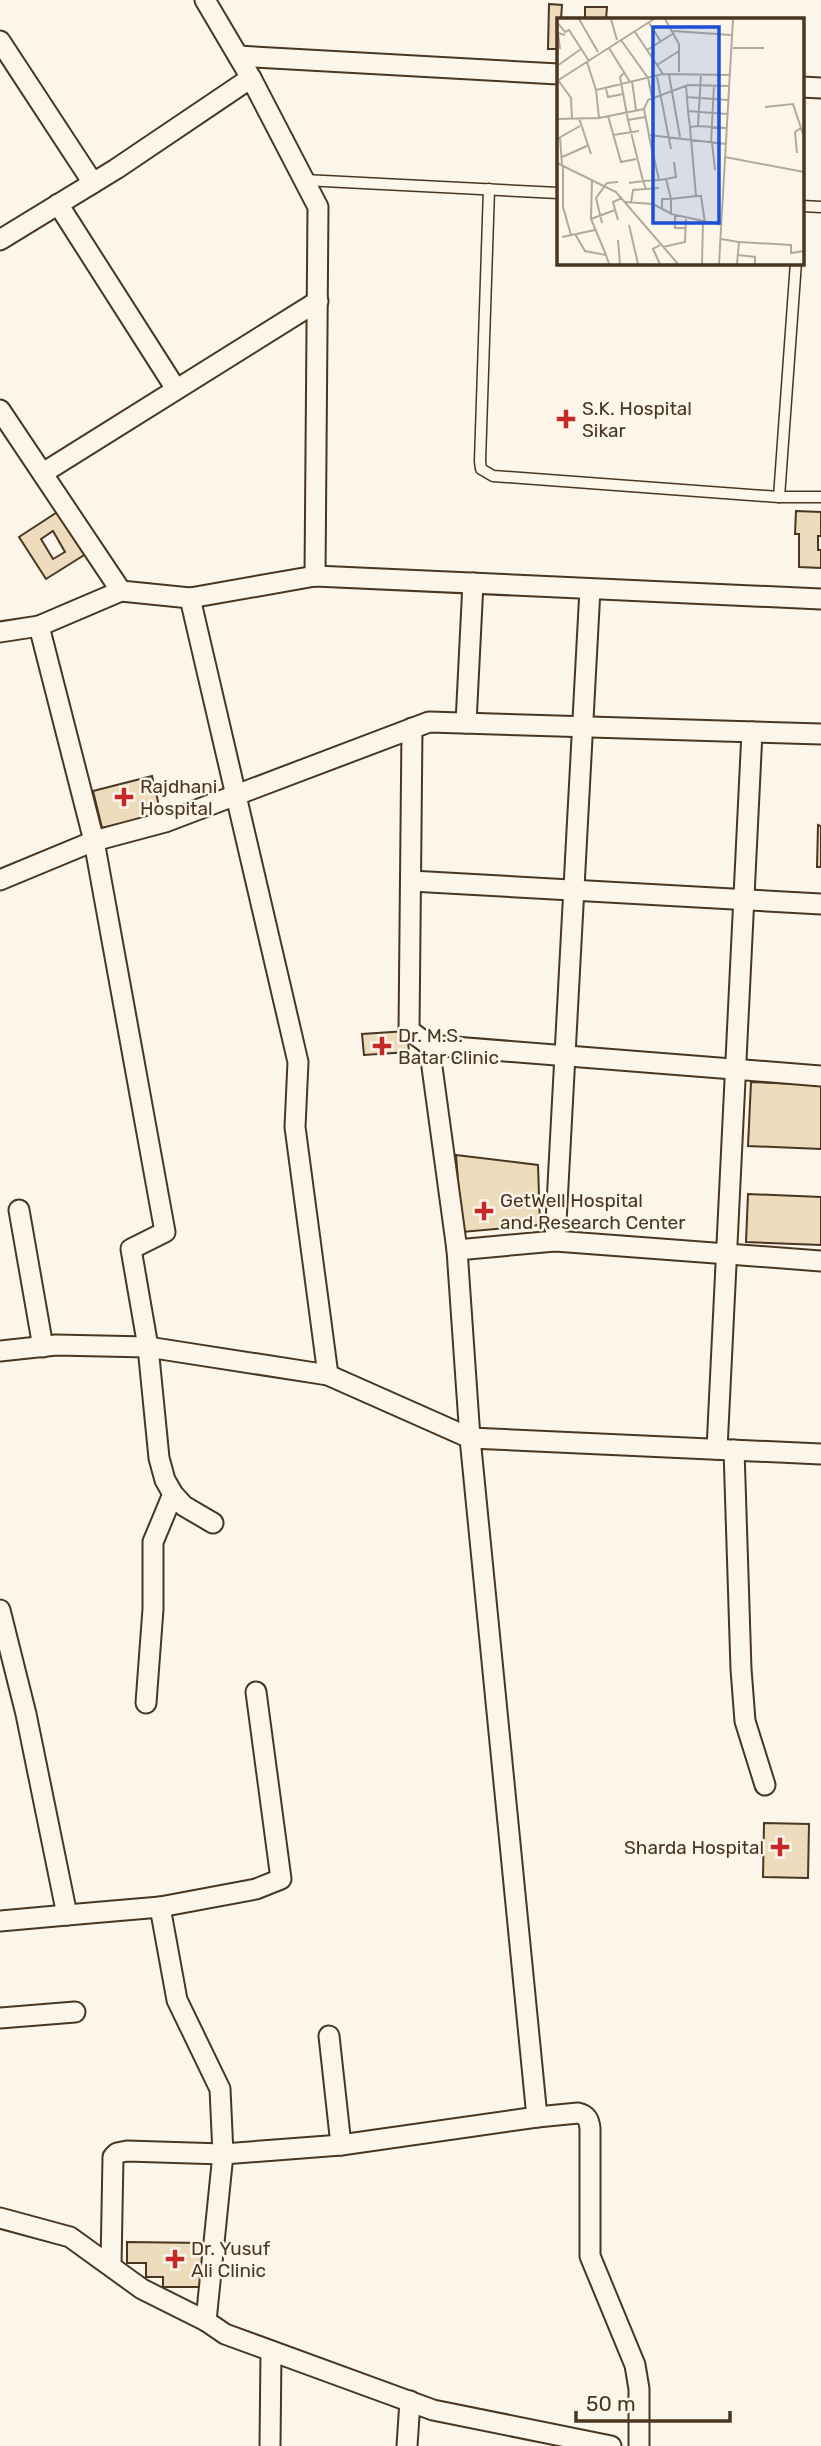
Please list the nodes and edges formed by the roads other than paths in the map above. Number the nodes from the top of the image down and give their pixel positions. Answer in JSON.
{"nodes":[{"id":1,"x":205,"y":0,"type":"edge"},
{"id":2,"x":0,"y":41,"type":"edge"},
{"id":3,"x":238,"y":56,"type":"junction"},
{"id":4,"x":557,"y":74,"type":"edge"},
{"id":5,"x":251,"y":78,"type":"junction"},
{"id":6,"x":304,"y":180,"type":"junction"},
{"id":7,"x":93,"y":183,"type":"junction"},
{"id":8,"x":489,"y":189,"type":"junction"},
{"id":9,"x":557,"y":193,"type":"edge"},
{"id":10,"x":58,"y":204,"type":"junction"},
{"id":11,"x":0,"y":240,"type":"edge"},
{"id":12,"x":796,"y":264,"type":"edge"},
{"id":13,"x":318,"y":301,"type":"junction"},
{"id":14,"x":176,"y":388,"type":"junction"},
{"id":15,"x":0,"y":410,"type":"edge"},
{"id":16,"x":43,"y":473,"type":"junction"},
{"id":17,"x":779,"y":497,"type":"junction"},
{"id":18,"x":821,"y":497,"type":"edge"},
{"id":19,"x":315,"y":576,"type":"junction"},
{"id":20,"x":474,"y":583,"type":"junction"},
{"id":21,"x":590,"y":589,"type":"junction"},
{"id":22,"x":121,"y":591,"type":"junction"},
{"id":23,"x":190,"y":598,"type":"junction"},
{"id":24,"x":821,"y":599,"type":"edge"},
{"id":25,"x":39,"y":626,"type":"junction"},
{"id":26,"x":0,"y":632,"type":"edge"},
{"id":27,"x":466,"y":723,"type":"junction"},
{"id":28,"x":583,"y":727,"type":"junction"},
{"id":29,"x":412,"y":728,"type":"junction"},
{"id":30,"x":752,"y":732,"type":"junction"},
{"id":31,"x":821,"y":734,"type":"edge"},
{"id":32,"x":236,"y":795,"type":"junction"},
{"id":33,"x":94,"y":841,"type":"junction"},
{"id":34,"x":0,"y":880,"type":"edge"},
{"id":35,"x":411,"y":881,"type":"junction"},
{"id":36,"x":574,"y":889,"type":"junction"},
{"id":37,"x":744,"y":901,"type":"junction"},
{"id":38,"x":821,"y":904,"type":"edge"},
{"id":39,"x":429,"y":1045,"type":"junction"},
{"id":40,"x":565,"y":1056,"type":"junction"},
{"id":41,"x":736,"y":1069,"type":"junction"},
{"id":42,"x":821,"y":1076,"type":"edge"},
{"id":43,"x":19,"y":1210,"type":"dead end"},
{"id":44,"x":555,"y":1241,"type":"junction"},
{"id":45,"x":457,"y":1250,"type":"junction"},
{"id":46,"x":727,"y":1254,"type":"junction"},
{"id":47,"x":821,"y":1261,"type":"edge"},
{"id":48,"x":43,"y":1347,"type":"junction"},
{"id":49,"x":148,"y":1348,"type":"junction"},
{"id":50,"x":0,"y":1351,"type":"edge"},
{"id":51,"x":328,"y":1375,"type":"junction"},
{"id":52,"x":470,"y":1438,"type":"junction"},
{"id":53,"x":726,"y":1450,"type":"junction"},
{"id":54,"x":821,"y":1454,"type":"edge"},
{"id":55,"x":173,"y":1494,"type":"junction"},
{"id":56,"x":214,"y":1523,"type":"dead end"},
{"id":57,"x":0,"y":1610,"type":"edge"},
{"id":58,"x":256,"y":1692,"type":"dead end"},
{"id":59,"x":145,"y":1703,"type":"dead end"},
{"id":60,"x":765,"y":1785,"type":"dead end"},
{"id":61,"x":160,"y":1907,"type":"junction"},
{"id":62,"x":67,"y":1915,"type":"junction"},
{"id":63,"x":0,"y":1921,"type":"edge"},
{"id":64,"x":75,"y":2012,"type":"dead end"},
{"id":65,"x":0,"y":2018,"type":"edge"},
{"id":66,"x":329,"y":2036,"type":"dead end"},
{"id":67,"x":537,"y":2117,"type":"junction"},
{"id":68,"x":341,"y":2145,"type":"junction"},
{"id":69,"x":223,"y":2154,"type":"junction"},
{"id":70,"x":0,"y":2218,"type":"edge"},
{"id":71,"x":111,"y":2265,"type":"junction"},
{"id":72,"x":206,"y":2321,"type":"junction"},
{"id":73,"x":271,"y":2351,"type":"junction"},
{"id":74,"x":410,"y":2401,"type":"junction"},
{"id":75,"x":270,"y":2446,"type":"edge"},
{"id":76,"x":407,"y":2446,"type":"edge"},
{"id":77,"x":611,"y":2446,"type":"edge"},
{"id":78,"x":639,"y":2446,"type":"edge"}],
"edges":[{"from":1,"to":3,"type":"street"},
{"from":2,"to":7,"type":"street"},
{"from":3,"to":4,"type":"street"},
{"from":3,"to":5,"type":"street"},
{"from":5,"to":6,"type":"street"},
{"from":5,"to":7,"type":"street"},
{"from":6,"to":8,"type":"lane"},
{"from":6,"to":13,"type":"street"},
{"from":7,"to":10,"type":"street"},
{"from":8,"to":9,"type":"lane"},
{"from":8,"to":17,"type":"lane"},
{"from":10,"to":11,"type":"street"},
{"from":10,"to":14,"type":"street"},
{"from":12,"to":17,"type":"lane"},
{"from":13,"to":14,"type":"street"},
{"from":13,"to":19,"type":"street"},
{"from":14,"to":16,"type":"street"},
{"from":15,"to":16,"type":"street"},
{"from":16,"to":22,"type":"street"},
{"from":17,"to":18,"type":"lane"},
{"from":19,"to":20,"type":"street"},
{"from":19,"to":23,"type":"street"},
{"from":20,"to":21,"type":"street"},
{"from":20,"to":27,"type":"street"},
{"from":21,"to":24,"type":"street"},
{"from":21,"to":28,"type":"street"},
{"from":22,"to":23,"type":"street"},
{"from":22,"to":25,"type":"street"},
{"from":23,"to":32,"type":"street"},
{"from":25,"to":26,"type":"street"},
{"from":25,"to":33,"type":"street"},
{"from":27,"to":28,"type":"street"},
{"from":27,"to":29,"type":"street"},
{"from":28,"to":30,"type":"street"},
{"from":28,"to":36,"type":"street"},
{"from":29,"to":32,"type":"street"},
{"from":29,"to":35,"type":"street"},
{"from":30,"to":31,"type":"street"},
{"from":30,"to":37,"type":"street"},
{"from":32,"to":33,"type":"street"},
{"from":32,"to":51,"type":"street"},
{"from":33,"to":34,"type":"street"},
{"from":33,"to":49,"type":"street"},
{"from":35,"to":36,"type":"street"},
{"from":35,"to":39,"type":"street"},
{"from":36,"to":37,"type":"street"},
{"from":36,"to":40,"type":"street"},
{"from":37,"to":38,"type":"street"},
{"from":37,"to":41,"type":"street"},
{"from":39,"to":40,"type":"street"},
{"from":39,"to":45,"type":"street"},
{"from":40,"to":41,"type":"street"},
{"from":40,"to":44,"type":"street"},
{"from":41,"to":42,"type":"street"},
{"from":41,"to":46,"type":"street"},
{"from":43,"to":48,"type":"street"},
{"from":44,"to":45,"type":"street"},
{"from":44,"to":46,"type":"street"},
{"from":45,"to":52,"type":"street"},
{"from":46,"to":47,"type":"street"},
{"from":46,"to":53,"type":"street"},
{"from":48,"to":49,"type":"street"},
{"from":48,"to":50,"type":"street"},
{"from":49,"to":51,"type":"street"},
{"from":49,"to":55,"type":"street"},
{"from":51,"to":52,"type":"street"},
{"from":52,"to":53,"type":"street"},
{"from":52,"to":67,"type":"street"},
{"from":53,"to":54,"type":"street"},
{"from":53,"to":60,"type":"street"},
{"from":55,"to":56,"type":"street"},
{"from":55,"to":59,"type":"street"},
{"from":57,"to":62,"type":"street"},
{"from":58,"to":61,"type":"street"},
{"from":61,"to":62,"type":"street"},
{"from":61,"to":69,"type":"street"},
{"from":62,"to":63,"type":"street"},
{"from":64,"to":65,"type":"street"},
{"from":66,"to":68,"type":"street"},
{"from":67,"to":68,"type":"street"},
{"from":67,"to":78,"type":"street"},
{"from":68,"to":69,"type":"street"},
{"from":69,"to":71,"type":"street"},
{"from":69,"to":72,"type":"street"},
{"from":70,"to":71,"type":"street"},
{"from":71,"to":72,"type":"street"},
{"from":72,"to":73,"type":"street"},
{"from":73,"to":74,"type":"street"},
{"from":73,"to":75,"type":"street"},
{"from":74,"to":76,"type":"street"},
{"from":74,"to":77,"type":"street"}]}
